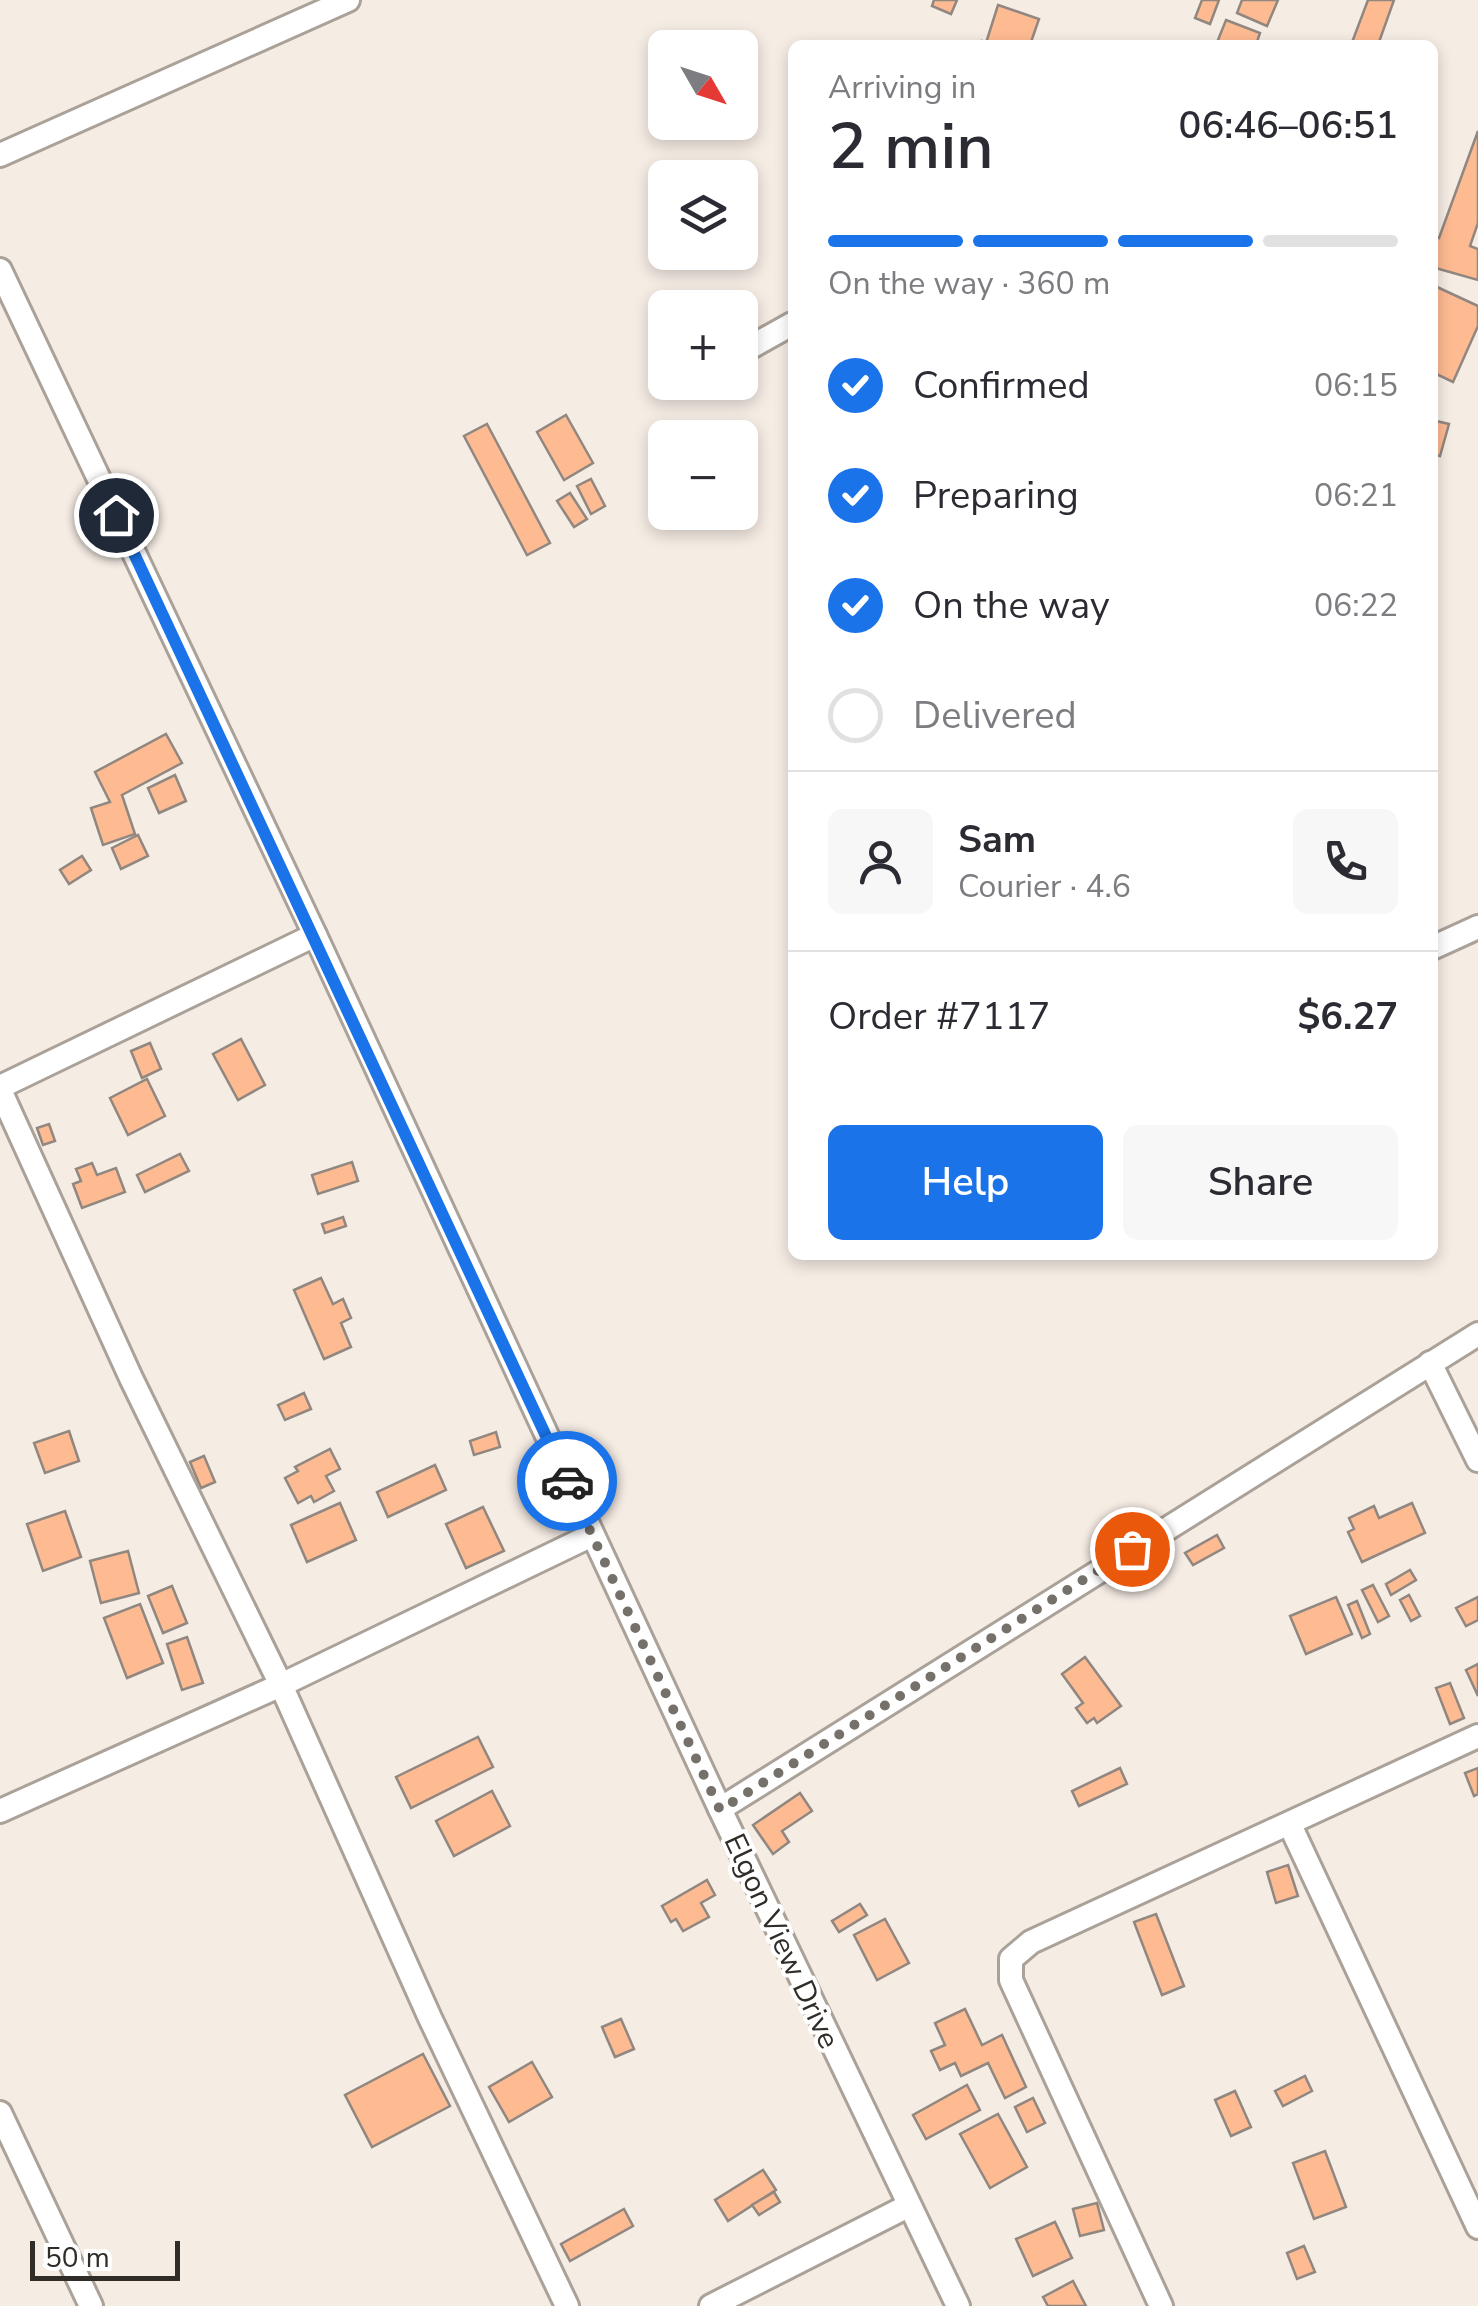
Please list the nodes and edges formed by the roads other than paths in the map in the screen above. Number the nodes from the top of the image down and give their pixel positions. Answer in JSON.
{"nodes":[{"id":1,"x":348,"y":0,"type":"edge"},
{"id":2,"x":0,"y":155,"type":"edge"},
{"id":3,"x":0,"y":270,"type":"edge"},
{"id":4,"x":788,"y":326,"type":"edge"},
{"id":5,"x":758,"y":343,"type":"edge"},
{"id":6,"x":1478,"y":927,"type":"edge"},
{"id":7,"x":315,"y":935,"type":"junction"},
{"id":8,"x":1438,"y":945,"type":"edge"},
{"id":9,"x":0,"y":1088,"type":"edge"},
{"id":10,"x":1478,"y":1334,"type":"edge"},
{"id":11,"x":1430,"y":1363,"type":"junction"},
{"id":12,"x":1478,"y":1460,"type":"edge"},
{"id":13,"x":592,"y":1535,"type":"junction"},
{"id":14,"x":281,"y":1685,"type":"junction"},
{"id":15,"x":1478,"y":1736,"type":"edge"},
{"id":16,"x":720,"y":1810,"type":"junction"},
{"id":17,"x":0,"y":1811,"type":"edge"},
{"id":18,"x":1290,"y":1825,"type":"junction"},
{"id":19,"x":0,"y":2113,"type":"edge"},
{"id":20,"x":908,"y":2206,"type":"junction"},
{"id":21,"x":1478,"y":2227,"type":"edge"},
{"id":22,"x":91,"y":2306,"type":"edge"},
{"id":23,"x":568,"y":2306,"type":"edge"},
{"id":24,"x":711,"y":2306,"type":"edge"},
{"id":25,"x":958,"y":2306,"type":"edge"},
{"id":26,"x":1161,"y":2306,"type":"edge"}],
"edges":[{"from":1,"to":2,"type":"street"},
{"from":3,"to":7,"type":"street","name":"Elgon View Drive"},
{"from":4,"to":5,"type":"street"},
{"from":6,"to":8,"type":"street"},
{"from":7,"to":9,"type":"street"},
{"from":7,"to":13,"type":"street","name":"Elgon View Drive"},
{"from":9,"to":14,"type":"street"},
{"from":10,"to":11,"type":"street"},
{"from":11,"to":12,"type":"street"},
{"from":11,"to":16,"type":"street"},
{"from":13,"to":14,"type":"street"},
{"from":13,"to":16,"type":"street","name":"Elgon View Drive"},
{"from":14,"to":17,"type":"street"},
{"from":14,"to":23,"type":"street"},
{"from":15,"to":18,"type":"street"},
{"from":16,"to":20,"type":"street","name":"Elgon View Drive"},
{"from":18,"to":21,"type":"street"},
{"from":18,"to":26,"type":"street"},
{"from":19,"to":22,"type":"street"},
{"from":20,"to":24,"type":"street"},
{"from":20,"to":25,"type":"street","name":"Elgon View Drive"}]}
